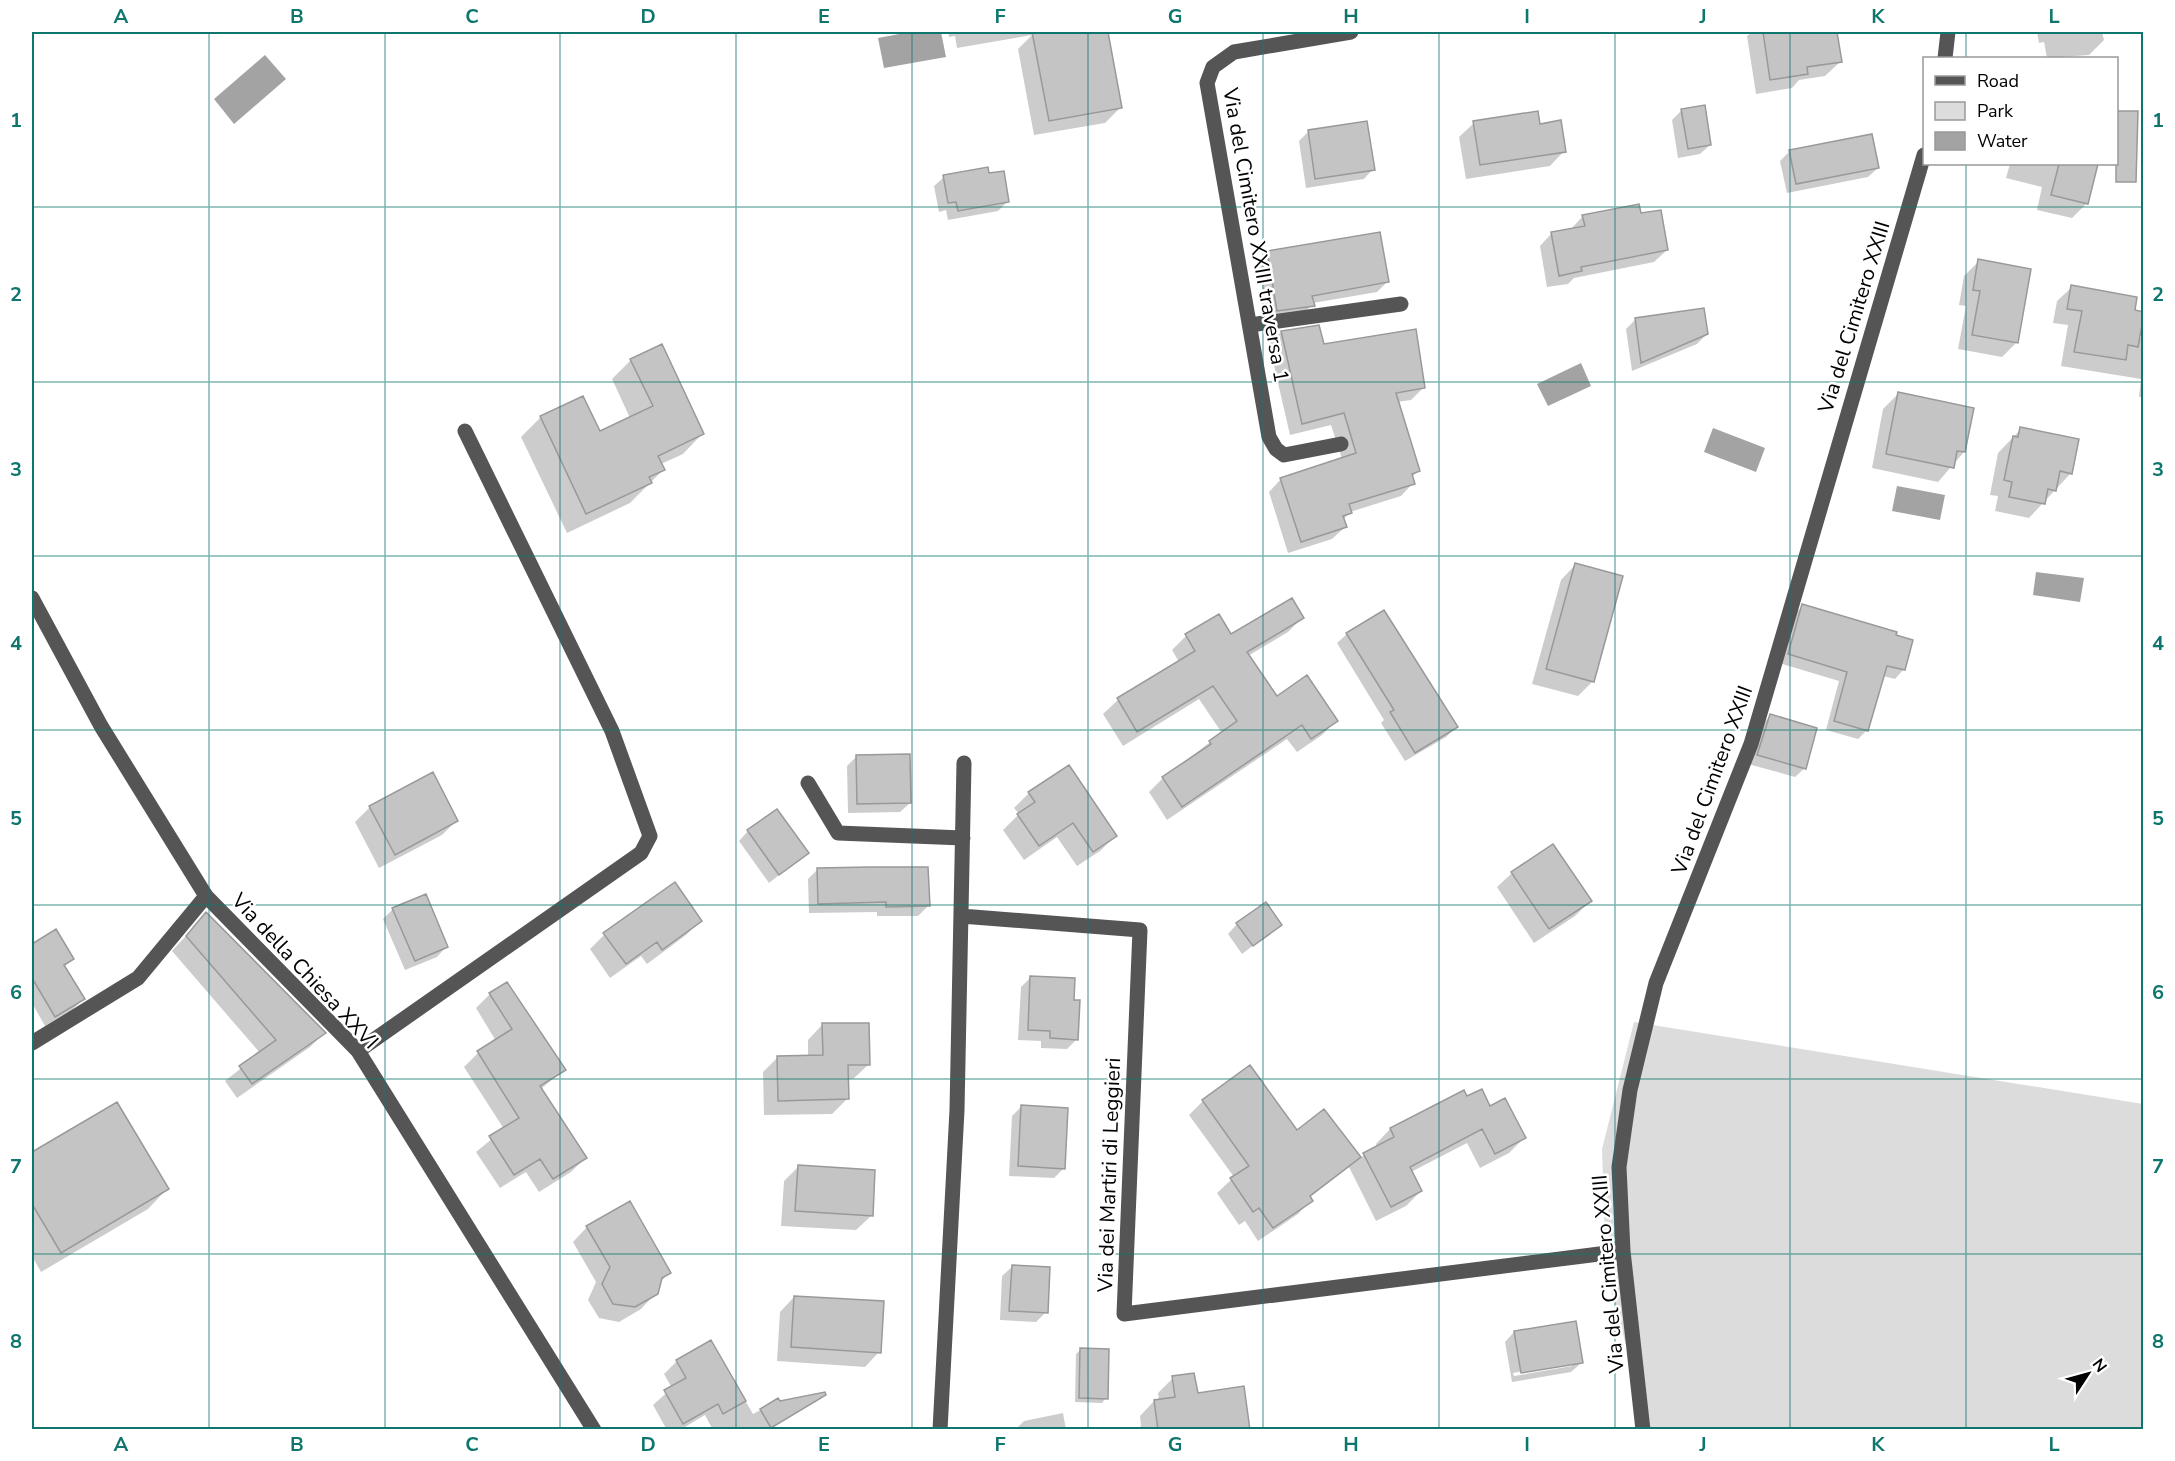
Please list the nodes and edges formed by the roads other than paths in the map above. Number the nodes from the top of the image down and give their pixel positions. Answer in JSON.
{"nodes":[{"id":1,"x":1351,"y":32,"type":"edge"},
{"id":2,"x":1948,"y":32,"type":"edge"},
{"id":3,"x":1945,"y":57,"type":"edge"},
{"id":4,"x":1923,"y":158,"type":"edge"},
{"id":5,"x":1401,"y":304,"type":"dead end"},
{"id":6,"x":1250,"y":325,"type":"junction"},
{"id":7,"x":465,"y":431,"type":"dead end"},
{"id":8,"x":1341,"y":444,"type":"dead end"},
{"id":9,"x":32,"y":598,"type":"edge"},
{"id":10,"x":964,"y":763,"type":"dead end"},
{"id":11,"x":808,"y":783,"type":"dead end"},
{"id":12,"x":963,"y":838,"type":"junction"},
{"id":13,"x":206,"y":896,"type":"junction"},
{"id":14,"x":961,"y":916,"type":"junction"},
{"id":15,"x":32,"y":1043,"type":"edge"},
{"id":16,"x":358,"y":1051,"type":"junction"},
{"id":17,"x":1623,"y":1251,"type":"junction"},
{"id":18,"x":594,"y":1430,"type":"edge"},
{"id":19,"x":940,"y":1430,"type":"edge"},
{"id":20,"x":1643,"y":1430,"type":"edge"}],
"edges":[{"from":1,"to":6,"type":"street","name":"Via del Cimitero XXIII traversa 1"},
{"from":2,"to":3,"type":"street"},
{"from":4,"to":17,"type":"street","name":"Via del Cimitero XXIII"},
{"from":5,"to":6,"type":"street"},
{"from":6,"to":8,"type":"street","name":"Via del Cimitero XXIII traversa 1"},
{"from":7,"to":16,"type":"street"},
{"from":9,"to":13,"type":"street","name":"Via della Chiesa XXVI"},
{"from":10,"to":12,"type":"street"},
{"from":11,"to":12,"type":"street"},
{"from":12,"to":14,"type":"street"},
{"from":13,"to":15,"type":"street"},
{"from":13,"to":16,"type":"street","name":"Via della Chiesa XXVI"},
{"from":14,"to":17,"type":"street","name":"Via dei Martiri di Leggieri"},
{"from":14,"to":19,"type":"street"},
{"from":16,"to":18,"type":"street","name":"Via della Chiesa XXVI"},
{"from":17,"to":20,"type":"street","name":"Via del Cimitero XXIII"}]}
